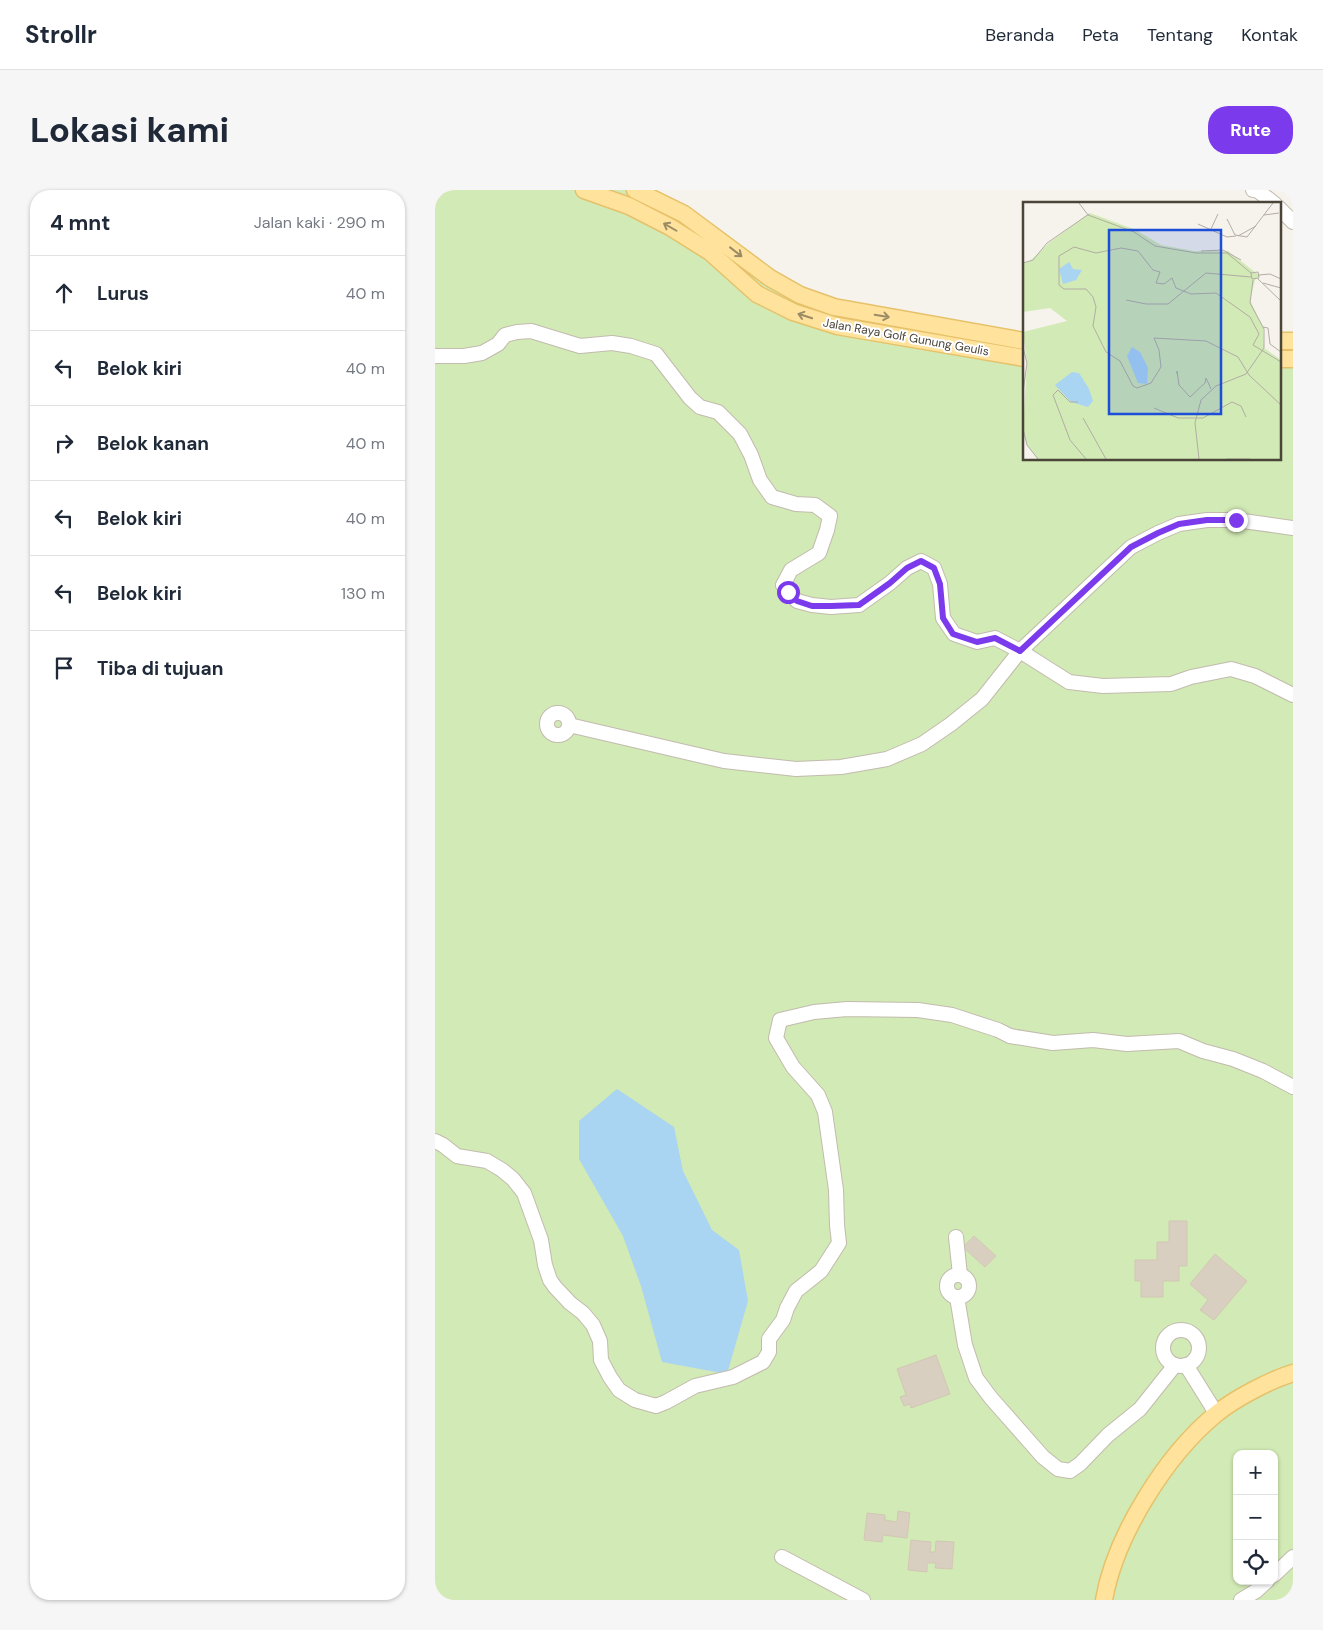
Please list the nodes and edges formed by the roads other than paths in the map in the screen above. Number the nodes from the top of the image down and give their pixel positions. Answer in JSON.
{"nodes":[{"id":1,"x":584,"y":190,"type":"edge"},
{"id":2,"x":635,"y":190,"type":"edge"},
{"id":3,"x":1253,"y":190,"type":"edge"},
{"id":4,"x":1273,"y":202,"type":"edge"},
{"id":5,"x":1281,"y":210,"type":"edge"},
{"id":6,"x":1293,"y":222,"type":"edge"},
{"id":7,"x":1023,"y":341,"type":"edge"},
{"id":8,"x":435,"y":356,"type":"edge"},
{"id":9,"x":1023,"y":358,"type":"edge"},
{"id":10,"x":1293,"y":528,"type":"edge"},
{"id":11,"x":1020,"y":651,"type":"junction"},
{"id":12,"x":1293,"y":695,"type":"edge"},
{"id":13,"x":569,"y":725,"type":"dead end"},
{"id":14,"x":1293,"y":1087,"type":"edge"},
{"id":15,"x":435,"y":1141,"type":"edge"},
{"id":16,"x":956,"y":1237,"type":"dead end"},
{"id":17,"x":1293,"y":1373,"type":"edge"},
{"id":18,"x":1216,"y":1413,"type":"junction"},
{"id":19,"x":782,"y":1557,"type":"dead end"},
{"id":20,"x":1293,"y":1557,"type":"edge"},
{"id":21,"x":1278,"y":1571,"type":"edge"},
{"id":22,"x":1263,"y":1585,"type":"edge"},
{"id":23,"x":863,"y":1600,"type":"edge"},
{"id":24,"x":1103,"y":1600,"type":"edge"},
{"id":25,"x":1241,"y":1600,"type":"edge"}],
"edges":[{"from":9,"to":1,"type":"main road","name":"Jalan Raya Golf Gunung Geulis","one_way":true},
{"from":2,"to":7,"type":"main road","name":"Jalan Raya Golf Gunung Geulis","one_way":true},
{"from":3,"to":4,"type":"street"},
{"from":5,"to":6,"type":"street"},
{"from":8,"to":11,"type":"street"},
{"from":10,"to":11,"type":"street"},
{"from":11,"to":12,"type":"street"},
{"from":11,"to":13,"type":"street"},
{"from":14,"to":15,"type":"street"},
{"from":16,"to":18,"type":"street"},
{"from":17,"to":18,"type":"main road"},
{"from":18,"to":24,"type":"main road"},
{"from":19,"to":23,"type":"street"},
{"from":20,"to":21,"type":"street"},
{"from":22,"to":25,"type":"street"}]}
